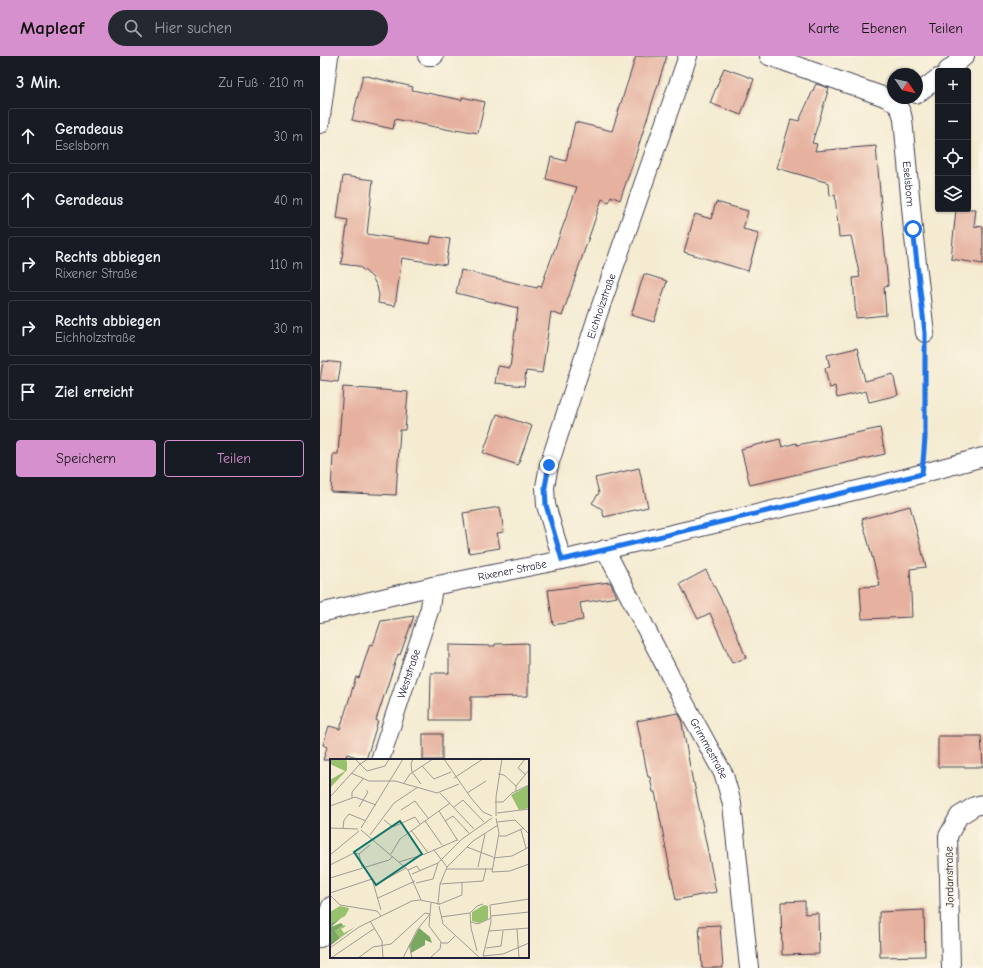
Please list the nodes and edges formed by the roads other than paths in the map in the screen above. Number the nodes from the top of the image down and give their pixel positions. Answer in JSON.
{"nodes":[{"id":1,"x":329,"y":56,"type":"edge"},
{"id":2,"x":427,"y":56,"type":"edge"},
{"id":3,"x":434,"y":56,"type":"edge"},
{"id":4,"x":688,"y":56,"type":"edge"},
{"id":5,"x":769,"y":56,"type":"edge"},
{"id":6,"x":965,"y":56,"type":"edge"},
{"id":7,"x":951,"y":68,"type":"edge"},
{"id":8,"x":935,"y":80,"type":"edge"},
{"id":9,"x":923,"y":89,"type":"edge"},
{"id":10,"x":887,"y":98,"type":"edge"},
{"id":11,"x":906,"y":104,"type":"edge"},
{"id":12,"x":320,"y":124,"type":"edge"},
{"id":13,"x":925,"y":333,"type":"road end"},
{"id":14,"x":983,"y":457,"type":"edge"},
{"id":15,"x":605,"y":549,"type":"junction"},
{"id":16,"x":562,"y":560,"type":"junction"},
{"id":17,"x":433,"y":586,"type":"junction"},
{"id":18,"x":320,"y":613,"type":"edge"},
{"id":19,"x":380,"y":759,"type":"edge"},
{"id":20,"x":983,"y":804,"type":"edge"},
{"id":21,"x":330,"y":909,"type":"edge"},
{"id":22,"x":320,"y":938,"type":"edge"},
{"id":23,"x":749,"y":968,"type":"edge"},
{"id":24,"x":951,"y":968,"type":"edge"}],
"edges":[{"from":1,"to":12,"type":"street"},
{"from":2,"to":3,"type":"street"},
{"from":4,"to":16,"type":"street","name":"Eichholzstraße"},
{"from":5,"to":10,"type":"street","name":"Eselsborn"},
{"from":6,"to":7,"type":"street"},
{"from":8,"to":9,"type":"street"},
{"from":11,"to":13,"type":"street","name":"Eselsborn"},
{"from":14,"to":15,"type":"street","name":"Rixener Straße"},
{"from":15,"to":16,"type":"street","name":"Rixener Straße"},
{"from":15,"to":23,"type":"street","name":"Grimmestraße"},
{"from":16,"to":17,"type":"street","name":"Rixener Straße"},
{"from":17,"to":18,"type":"street","name":"Rixener Straße"},
{"from":17,"to":19,"type":"street","name":"Weststraße"},
{"from":20,"to":24,"type":"street","name":"Jordanstraße"},
{"from":21,"to":22,"type":"street"}]}
